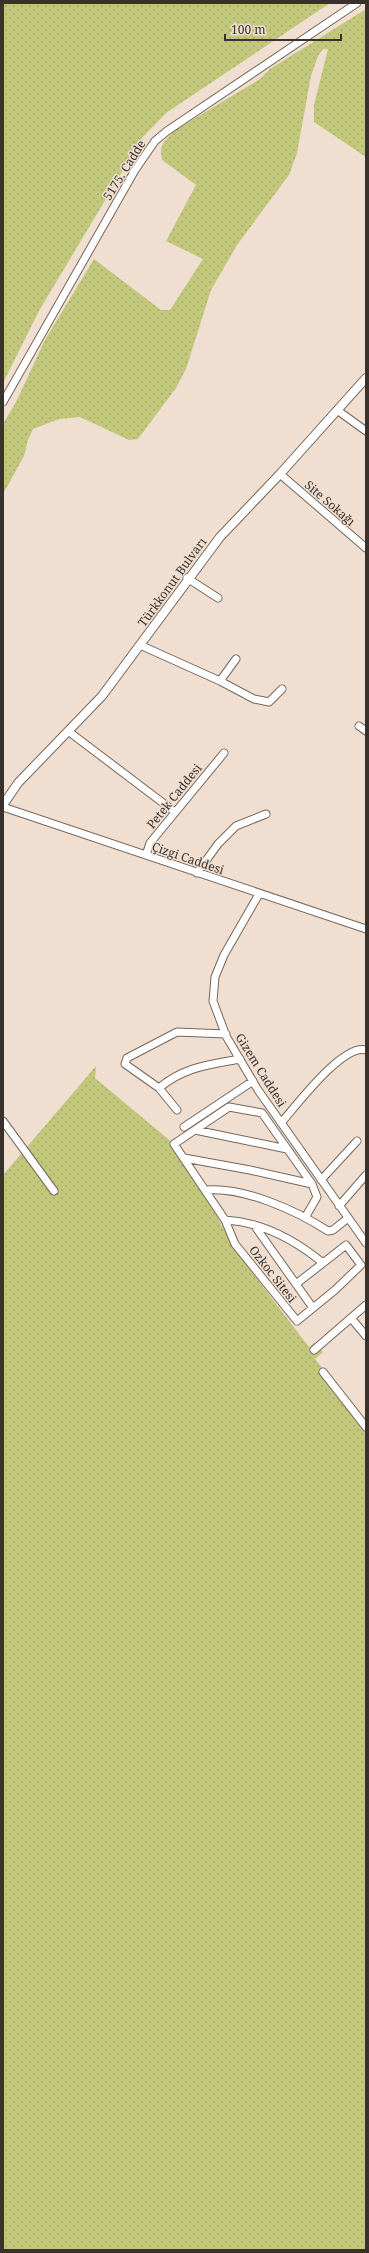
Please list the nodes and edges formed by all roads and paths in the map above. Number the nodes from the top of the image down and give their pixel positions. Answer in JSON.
{"nodes":[{"id":1,"x":357,"y":3,"type":"edge"},
{"id":2,"x":366,"y":378,"type":"edge"},
{"id":3,"x":3,"y":402,"type":"edge"},
{"id":4,"x":337,"y":410,"type":"junction"},
{"id":5,"x":366,"y":431,"type":"edge"},
{"id":6,"x":280,"y":474,"type":"junction"},
{"id":7,"x":366,"y":548,"type":"edge"},
{"id":8,"x":187,"y":578,"type":"junction"},
{"id":9,"x":218,"y":598,"type":"dead end"},
{"id":10,"x":140,"y":645,"type":"junction"},
{"id":11,"x":236,"y":659,"type":"dead end"},
{"id":12,"x":220,"y":681,"type":"junction"},
{"id":13,"x":282,"y":689,"type":"dead end"},
{"id":14,"x":359,"y":726,"type":"dead end"},
{"id":15,"x":68,"y":731,"type":"junction"},
{"id":16,"x":366,"y":731,"type":"edge"},
{"id":17,"x":224,"y":753,"type":"dead end"},
{"id":18,"x":3,"y":806,"type":"edge"},
{"id":19,"x":174,"y":812,"type":"junction"},
{"id":20,"x":266,"y":814,"type":"dead end"},
{"id":21,"x":146,"y":855,"type":"junction"},
{"id":22,"x":197,"y":873,"type":"junction"},
{"id":23,"x":259,"y":894,"type":"junction"},
{"id":24,"x":366,"y":930,"type":"edge"},
{"id":25,"x":226,"y":1034,"type":"junction"},
{"id":26,"x":366,"y":1050,"type":"edge"},
{"id":27,"x":240,"y":1059,"type":"junction"},
{"id":28,"x":253,"y":1081,"type":"junction"},
{"id":29,"x":159,"y":1088,"type":"junction"},
{"id":30,"x":177,"y":1110,"type":"dead end"},
{"id":31,"x":3,"y":1121,"type":"edge"},
{"id":32,"x":281,"y":1123,"type":"junction"},
{"id":33,"x":184,"y":1127,"type":"dead end"},
{"id":34,"x":195,"y":1130,"type":"junction"},
{"id":35,"x":357,"y":1141,"type":"dead end"},
{"id":36,"x":287,"y":1149,"type":"junction"},
{"id":37,"x":184,"y":1158,"type":"junction"},
{"id":38,"x":366,"y":1175,"type":"edge"},
{"id":39,"x":321,"y":1180,"type":"junction"},
{"id":40,"x":312,"y":1184,"type":"junction"},
{"id":41,"x":207,"y":1190,"type":"junction"},
{"id":42,"x":54,"y":1191,"type":"dead end"},
{"id":43,"x":339,"y":1206,"type":"junction"},
{"id":44,"x":306,"y":1216,"type":"junction"},
{"id":45,"x":348,"y":1218,"type":"junction"},
{"id":46,"x":225,"y":1220,"type":"junction"},
{"id":47,"x":254,"y":1225,"type":"junction"},
{"id":48,"x":366,"y":1243,"type":"edge"},
{"id":49,"x":323,"y":1262,"type":"junction"},
{"id":50,"x":296,"y":1284,"type":"junction"},
{"id":51,"x":366,"y":1305,"type":"edge"},
{"id":52,"x":313,"y":1308,"type":"junction"},
{"id":53,"x":351,"y":1318,"type":"junction"},
{"id":54,"x":366,"y":1336,"type":"edge"},
{"id":55,"x":314,"y":1350,"type":"dead end"},
{"id":56,"x":323,"y":1372,"type":"dead end"},
{"id":57,"x":366,"y":1427,"type":"edge"}],
"edges":[{"from":1,"to":3,"type":"street","name":"5175. Cadde"},
{"from":2,"to":4,"type":"street","name":"Türkkonut Bulvarı"},
{"from":4,"to":5,"type":"street"},
{"from":4,"to":6,"type":"street","name":"Türkkonut Bulvarı"},
{"from":6,"to":7,"type":"street","name":"Site Sokağı"},
{"from":6,"to":8,"type":"street","name":"Türkkonut Bulvarı"},
{"from":8,"to":9,"type":"street"},
{"from":8,"to":10,"type":"street","name":"Türkkonut Bulvarı"},
{"from":10,"to":12,"type":"street"},
{"from":10,"to":15,"type":"street","name":"Türkkonut Bulvarı"},
{"from":11,"to":12,"type":"street"},
{"from":12,"to":13,"type":"street"},
{"from":14,"to":16,"type":"street"},
{"from":15,"to":18,"type":"street","name":"Türkkonut Bulvarı"},
{"from":15,"to":19,"type":"street"},
{"from":17,"to":19,"type":"street","name":"Petek Caddesi"},
{"from":18,"to":21,"type":"street","name":"Çizgi Caddesi"},
{"from":19,"to":21,"type":"street","name":"Petek Caddesi"},
{"from":20,"to":22,"type":"street"},
{"from":21,"to":22,"type":"street","name":"Çizgi Caddesi"},
{"from":22,"to":23,"type":"street","name":"Çizgi Caddesi"},
{"from":23,"to":24,"type":"street","name":"Çizgi Caddesi"},
{"from":23,"to":25,"type":"street","name":"Gizem Caddesi"},
{"from":25,"to":27,"type":"street","name":"Gizem Caddesi"},
{"from":25,"to":29,"type":"street"},
{"from":26,"to":32,"type":"street"},
{"from":27,"to":28,"type":"street","name":"Gizem Caddesi"},
{"from":27,"to":29,"type":"street"},
{"from":28,"to":32,"type":"street","name":"Gizem Caddesi"},
{"from":28,"to":33,"type":"street"},
{"from":29,"to":30,"type":"street"},
{"from":31,"to":42,"type":"street"},
{"from":32,"to":39,"type":"street","name":"Gizem Caddesi"},
{"from":34,"to":36,"type":"street"},
{"from":34,"to":36,"type":"street","name":"Ozkoc Sitesi"},
{"from":34,"to":37,"type":"street","name":"Ozkoc Sitesi"},
{"from":35,"to":39,"type":"street"},
{"from":36,"to":40,"type":"street","name":"Ozkoc Sitesi"},
{"from":37,"to":40,"type":"street"},
{"from":37,"to":41,"type":"street","name":"Ozkoc Sitesi"},
{"from":38,"to":43,"type":"street"},
{"from":39,"to":43,"type":"street","name":"Gizem Caddesi"},
{"from":40,"to":44,"type":"street","name":"Ozkoc Sitesi"},
{"from":41,"to":44,"type":"street"},
{"from":41,"to":46,"type":"street","name":"Ozkoc Sitesi"},
{"from":43,"to":45,"type":"street","name":"Gizem Caddesi"},
{"from":44,"to":45,"type":"street"},
{"from":45,"to":48,"type":"street","name":"Gizem Caddesi"},
{"from":46,"to":47,"type":"street","name":"Ozkoc Sitesi"},
{"from":46,"to":52,"type":"street","name":"Ozkoc Sitesi"},
{"from":47,"to":49,"type":"street","name":"Ozkoc Sitesi"},
{"from":47,"to":50,"type":"street","name":"Ozkoc Sitesi"},
{"from":49,"to":50,"type":"street"},
{"from":49,"to":52,"type":"street","name":"Ozkoc Sitesi"},
{"from":50,"to":52,"type":"street","name":"Ozkoc Sitesi"},
{"from":51,"to":53,"type":"street"},
{"from":53,"to":54,"type":"street"},
{"from":53,"to":55,"type":"street"},
{"from":56,"to":57,"type":"street"}]}
